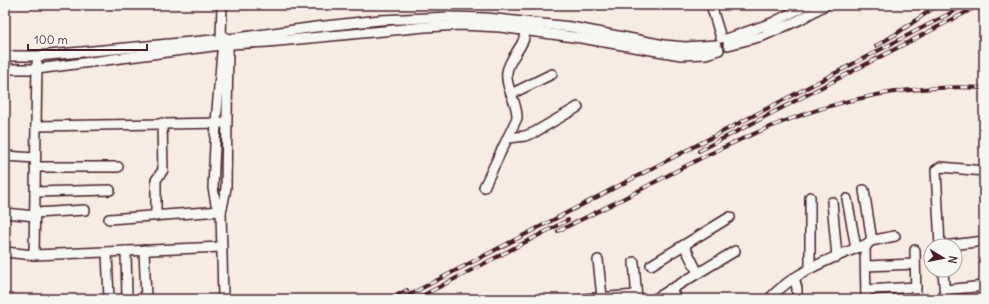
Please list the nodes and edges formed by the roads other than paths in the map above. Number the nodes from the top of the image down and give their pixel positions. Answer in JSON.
{"nodes":[{"id":1,"x":222,"y":5,"type":"edge"},
{"id":2,"x":228,"y":5,"type":"edge"},
{"id":3,"x":711,"y":5,"type":"edge"},
{"id":4,"x":807,"y":5,"type":"edge"},
{"id":5,"x":825,"y":5,"type":"edge"},
{"id":6,"x":525,"y":26,"type":"junction"},
{"id":7,"x":225,"y":42,"type":"junction"},
{"id":8,"x":722,"y":44,"type":"junction"},
{"id":9,"x":5,"y":56,"type":"edge"},
{"id":10,"x":38,"y":56,"type":"junction"},
{"id":11,"x":5,"y":69,"type":"edge"},
{"id":12,"x":37,"y":69,"type":"junction"},
{"id":13,"x":552,"y":74,"type":"dead end"},
{"id":14,"x":511,"y":94,"type":"junction"},
{"id":15,"x":578,"y":107,"type":"dead end"},
{"id":16,"x":216,"y":122,"type":"junction"},
{"id":17,"x":226,"y":122,"type":"junction"},
{"id":18,"x":162,"y":123,"type":"junction"},
{"id":19,"x":36,"y":126,"type":"junction"},
{"id":20,"x":508,"y":138,"type":"junction"},
{"id":21,"x":5,"y":156,"type":"edge"},
{"id":22,"x":35,"y":158,"type":"junction"},
{"id":23,"x":118,"y":167,"type":"dead end"},
{"id":24,"x":35,"y":168,"type":"junction"},
{"id":25,"x":984,"y":171,"type":"edge"},
{"id":26,"x":484,"y":187,"type":"dead end"},
{"id":27,"x":110,"y":190,"type":"dead end"},
{"id":28,"x":864,"y":190,"type":"dead end"},
{"id":29,"x":35,"y":192,"type":"junction"},
{"id":30,"x":810,"y":196,"type":"dead end"},
{"id":31,"x":847,"y":199,"type":"dead end"},
{"id":32,"x":832,"y":202,"type":"dead end"},
{"id":33,"x":85,"y":210,"type":"dead end"},
{"id":34,"x":221,"y":211,"type":"junction"},
{"id":35,"x":5,"y":213,"type":"edge"},
{"id":36,"x":35,"y":215,"type":"junction"},
{"id":37,"x":156,"y":216,"type":"junction"},
{"id":38,"x":730,"y":217,"type":"dead end"},
{"id":39,"x":109,"y":219,"type":"dead end"},
{"id":40,"x":896,"y":236,"type":"dead end"},
{"id":41,"x":941,"y":238,"type":"edge"},
{"id":42,"x":984,"y":240,"type":"edge"},
{"id":43,"x":870,"y":242,"type":"junction"},
{"id":44,"x":963,"y":243,"type":"edge"},
{"id":45,"x":684,"y":245,"type":"junction"},
{"id":46,"x":222,"y":247,"type":"junction"},
{"id":47,"x":856,"y":248,"type":"junction"},
{"id":48,"x":144,"y":250,"type":"junction"},
{"id":49,"x":915,"y":250,"type":"dead end"},
{"id":50,"x":126,"y":251,"type":"junction"},
{"id":51,"x":735,"y":251,"type":"dead end"},
{"id":52,"x":5,"y":252,"type":"edge"},
{"id":53,"x":107,"y":252,"type":"junction"},
{"id":54,"x":34,"y":256,"type":"junction"},
{"id":55,"x":837,"y":256,"type":"junction"},
{"id":56,"x":598,"y":260,"type":"dead end"},
{"id":57,"x":634,"y":262,"type":"dead end"},
{"id":58,"x":915,"y":264,"type":"junction"},
{"id":59,"x":651,"y":265,"type":"dead end"},
{"id":60,"x":866,"y":266,"type":"junction"},
{"id":61,"x":810,"y":268,"type":"junction"},
{"id":62,"x":698,"y":273,"type":"junction"},
{"id":63,"x":794,"y":278,"type":"junction"},
{"id":64,"x":944,"y":278,"type":"edge"},
{"id":65,"x":984,"y":286,"type":"edge"},
{"id":66,"x":916,"y":287,"type":"junction"},
{"id":67,"x":670,"y":289,"type":"junction"},
{"id":68,"x":945,"y":294,"type":"edge"},
{"id":69,"x":866,"y":295,"type":"edge"},
{"id":70,"x":602,"y":297,"type":"junction"},
{"id":71,"x":637,"y":297,"type":"edge"},
{"id":72,"x":654,"y":298,"type":"edge"},
{"id":73,"x":109,"y":299,"type":"edge"},
{"id":74,"x":127,"y":299,"type":"edge"},
{"id":75,"x":146,"y":299,"type":"edge"},
{"id":76,"x":223,"y":299,"type":"edge"},
{"id":77,"x":583,"y":299,"type":"edge"},
{"id":78,"x":677,"y":299,"type":"edge"},
{"id":79,"x":769,"y":299,"type":"edge"},
{"id":80,"x":797,"y":299,"type":"edge"},
{"id":81,"x":916,"y":299,"type":"edge"}],
"edges":[{"from":1,"to":7,"type":"street"},
{"from":2,"to":7,"type":"street"},
{"from":3,"to":8,"type":"street"},
{"from":4,"to":8,"type":"street"},
{"from":5,"to":8,"type":"street"},
{"from":6,"to":7,"type":"street"},
{"from":6,"to":8,"type":"street"},
{"from":6,"to":14,"type":"street"},
{"from":7,"to":10,"type":"street"},
{"from":7,"to":12,"type":"street"},
{"from":7,"to":16,"type":"street"},
{"from":7,"to":17,"type":"street"},
{"from":9,"to":10,"type":"street"},
{"from":10,"to":12,"type":"street"},
{"from":11,"to":12,"type":"street"},
{"from":12,"to":19,"type":"street"},
{"from":13,"to":14,"type":"street"},
{"from":14,"to":20,"type":"street"},
{"from":15,"to":20,"type":"street"},
{"from":16,"to":17,"type":"street"},
{"from":16,"to":18,"type":"street"},
{"from":16,"to":34,"type":"street"},
{"from":17,"to":34,"type":"street"},
{"from":18,"to":19,"type":"street"},
{"from":18,"to":37,"type":"street"},
{"from":19,"to":22,"type":"street"},
{"from":20,"to":26,"type":"street"},
{"from":21,"to":22,"type":"street"},
{"from":22,"to":24,"type":"street"},
{"from":23,"to":24,"type":"street"},
{"from":24,"to":29,"type":"street"},
{"from":25,"to":41,"type":"street"},
{"from":27,"to":29,"type":"street"},
{"from":28,"to":43,"type":"street"},
{"from":29,"to":36,"type":"street"},
{"from":30,"to":61,"type":"street"},
{"from":31,"to":47,"type":"street"},
{"from":32,"to":55,"type":"street"},
{"from":33,"to":36,"type":"street"},
{"from":34,"to":37,"type":"street"},
{"from":34,"to":46,"type":"street"},
{"from":35,"to":36,"type":"street"},
{"from":36,"to":54,"type":"street"},
{"from":37,"to":39,"type":"street"},
{"from":38,"to":45,"type":"street"},
{"from":40,"to":43,"type":"street"},
{"from":42,"to":44,"type":"street"},
{"from":43,"to":47,"type":"street"},
{"from":43,"to":60,"type":"street"},
{"from":45,"to":59,"type":"street"},
{"from":45,"to":62,"type":"street"},
{"from":46,"to":48,"type":"street"},
{"from":46,"to":76,"type":"street"},
{"from":47,"to":55,"type":"street"},
{"from":48,"to":50,"type":"street"},
{"from":48,"to":75,"type":"street"},
{"from":49,"to":58,"type":"street"},
{"from":50,"to":53,"type":"street"},
{"from":50,"to":74,"type":"street"},
{"from":51,"to":62,"type":"street"},
{"from":52,"to":54,"type":"street"},
{"from":53,"to":54,"type":"street"},
{"from":53,"to":73,"type":"street"},
{"from":55,"to":61,"type":"street"},
{"from":56,"to":70,"type":"street"},
{"from":57,"to":71,"type":"street"},
{"from":58,"to":60,"type":"street"},
{"from":58,"to":66,"type":"street"},
{"from":60,"to":69,"type":"street"},
{"from":61,"to":63,"type":"street"},
{"from":62,"to":67,"type":"street"},
{"from":63,"to":79,"type":"street"},
{"from":63,"to":80,"type":"street"},
{"from":64,"to":68,"type":"street"},
{"from":65,"to":68,"type":"street"},
{"from":66,"to":69,"type":"street"},
{"from":66,"to":81,"type":"street"},
{"from":67,"to":72,"type":"street"},
{"from":67,"to":78,"type":"street"},
{"from":70,"to":71,"type":"street"},
{"from":70,"to":77,"type":"street"}]}
